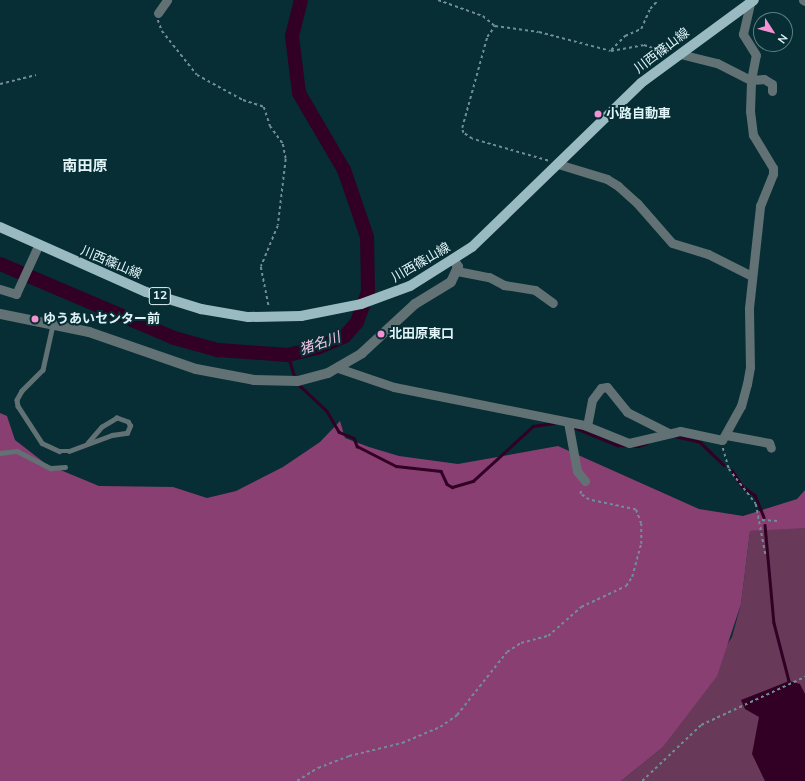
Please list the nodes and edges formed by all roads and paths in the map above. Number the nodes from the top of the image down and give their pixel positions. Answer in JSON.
{"nodes":[{"id":1,"x":167,"y":0,"type":"edge"},
{"id":2,"x":438,"y":0,"type":"edge"},
{"id":3,"x":658,"y":0,"type":"edge"},
{"id":4,"x":752,"y":1,"type":"edge"},
{"id":5,"x":158,"y":13,"type":"joint"},
{"id":6,"x":495,"y":26,"type":"junction"},
{"id":7,"x":611,"y":51,"type":"junction"},
{"id":8,"x":678,"y":55,"type":"junction"},
{"id":9,"x":36,"y":75,"type":"dead end"},
{"id":10,"x":750,"y":80,"type":"junction"},
{"id":11,"x":0,"y":84,"type":"edge"},
{"id":12,"x":772,"y":91,"type":"dead end"},
{"id":13,"x":558,"y":164,"type":"junction"},
{"id":14,"x":0,"y":227,"type":"edge"},
{"id":15,"x":38,"y":246,"type":"junction"},
{"id":16,"x":454,"y":260,"type":"junction"},
{"id":17,"x":457,"y":271,"type":"junction"},
{"id":18,"x":752,"y":276,"type":"junction"},
{"id":19,"x":0,"y":289,"type":"edge"},
{"id":20,"x":553,"y":303,"type":"dead end"},
{"id":21,"x":269,"y":307,"type":"dead end"},
{"id":22,"x":0,"y":314,"type":"edge"},
{"id":23,"x":53,"y":322,"type":"junction"},
{"id":24,"x":338,"y":368,"type":"junction"},
{"id":25,"x":568,"y":425,"type":"junction"},
{"id":26,"x":587,"y":426,"type":"junction"},
{"id":27,"x":668,"y":432,"type":"junction"},
{"id":28,"x":724,"y":438,"type":"junction"},
{"id":29,"x":88,"y":443,"type":"junction"},
{"id":30,"x":771,"y":448,"type":"dead end"},
{"id":31,"x":0,"y":453,"type":"edge"},
{"id":32,"x":65,"y":467,"type":"dead end"},
{"id":33,"x":585,"y":481,"type":"joint"},
{"id":34,"x":762,"y":520,"type":"junction"},
{"id":35,"x":778,"y":521,"type":"dead end"},
{"id":36,"x":766,"y":557,"type":"dead end"},
{"id":37,"x":805,"y":677,"type":"edge"},
{"id":38,"x":297,"y":781,"type":"edge"},
{"id":39,"x":642,"y":781,"type":"edge"}],
"edges":[{"from":1,"to":5,"type":"street"},
{"from":2,"to":6,"type":"path"},
{"from":3,"to":7,"type":"path"},
{"from":4,"to":8,"type":"main road","name":"川西篠山線","number":"12"},
{"from":4,"to":10,"type":"street"},
{"from":5,"to":21,"type":"path"},
{"from":6,"to":7,"type":"path"},
{"from":6,"to":13,"type":"path"},
{"from":7,"to":8,"type":"path"},
{"from":8,"to":10,"type":"street"},
{"from":8,"to":13,"type":"main road","name":"川西篠山線","number":"12"},
{"from":9,"to":11,"type":"path"},
{"from":10,"to":12,"type":"street"},
{"from":10,"to":18,"type":"street"},
{"from":13,"to":16,"type":"main road","name":"川西篠山線","number":"12"},
{"from":13,"to":18,"type":"street"},
{"from":14,"to":15,"type":"main road","name":"川西篠山線","number":"12"},
{"from":15,"to":16,"type":"main road","name":"川西篠山線","number":"12"},
{"from":15,"to":19,"type":"street"},
{"from":16,"to":17,"type":"street"},
{"from":17,"to":20,"type":"street"},
{"from":17,"to":24,"type":"street"},
{"from":18,"to":28,"type":"street"},
{"from":22,"to":23,"type":"street"},
{"from":23,"to":24,"type":"street"},
{"from":23,"to":29,"type":"lane"},
{"from":24,"to":25,"type":"street"},
{"from":25,"to":26,"type":"street"},
{"from":25,"to":33,"type":"street"},
{"from":26,"to":27,"type":"street"},
{"from":26,"to":27,"type":"street"},
{"from":27,"to":28,"type":"street"},
{"from":28,"to":30,"type":"street"},
{"from":28,"to":34,"type":"path"},
{"from":29,"to":29,"type":"lane"},
{"from":31,"to":32,"type":"lane"},
{"from":33,"to":38,"type":"path"},
{"from":34,"to":35,"type":"path"},
{"from":34,"to":36,"type":"path"},
{"from":37,"to":39,"type":"path"}]}
